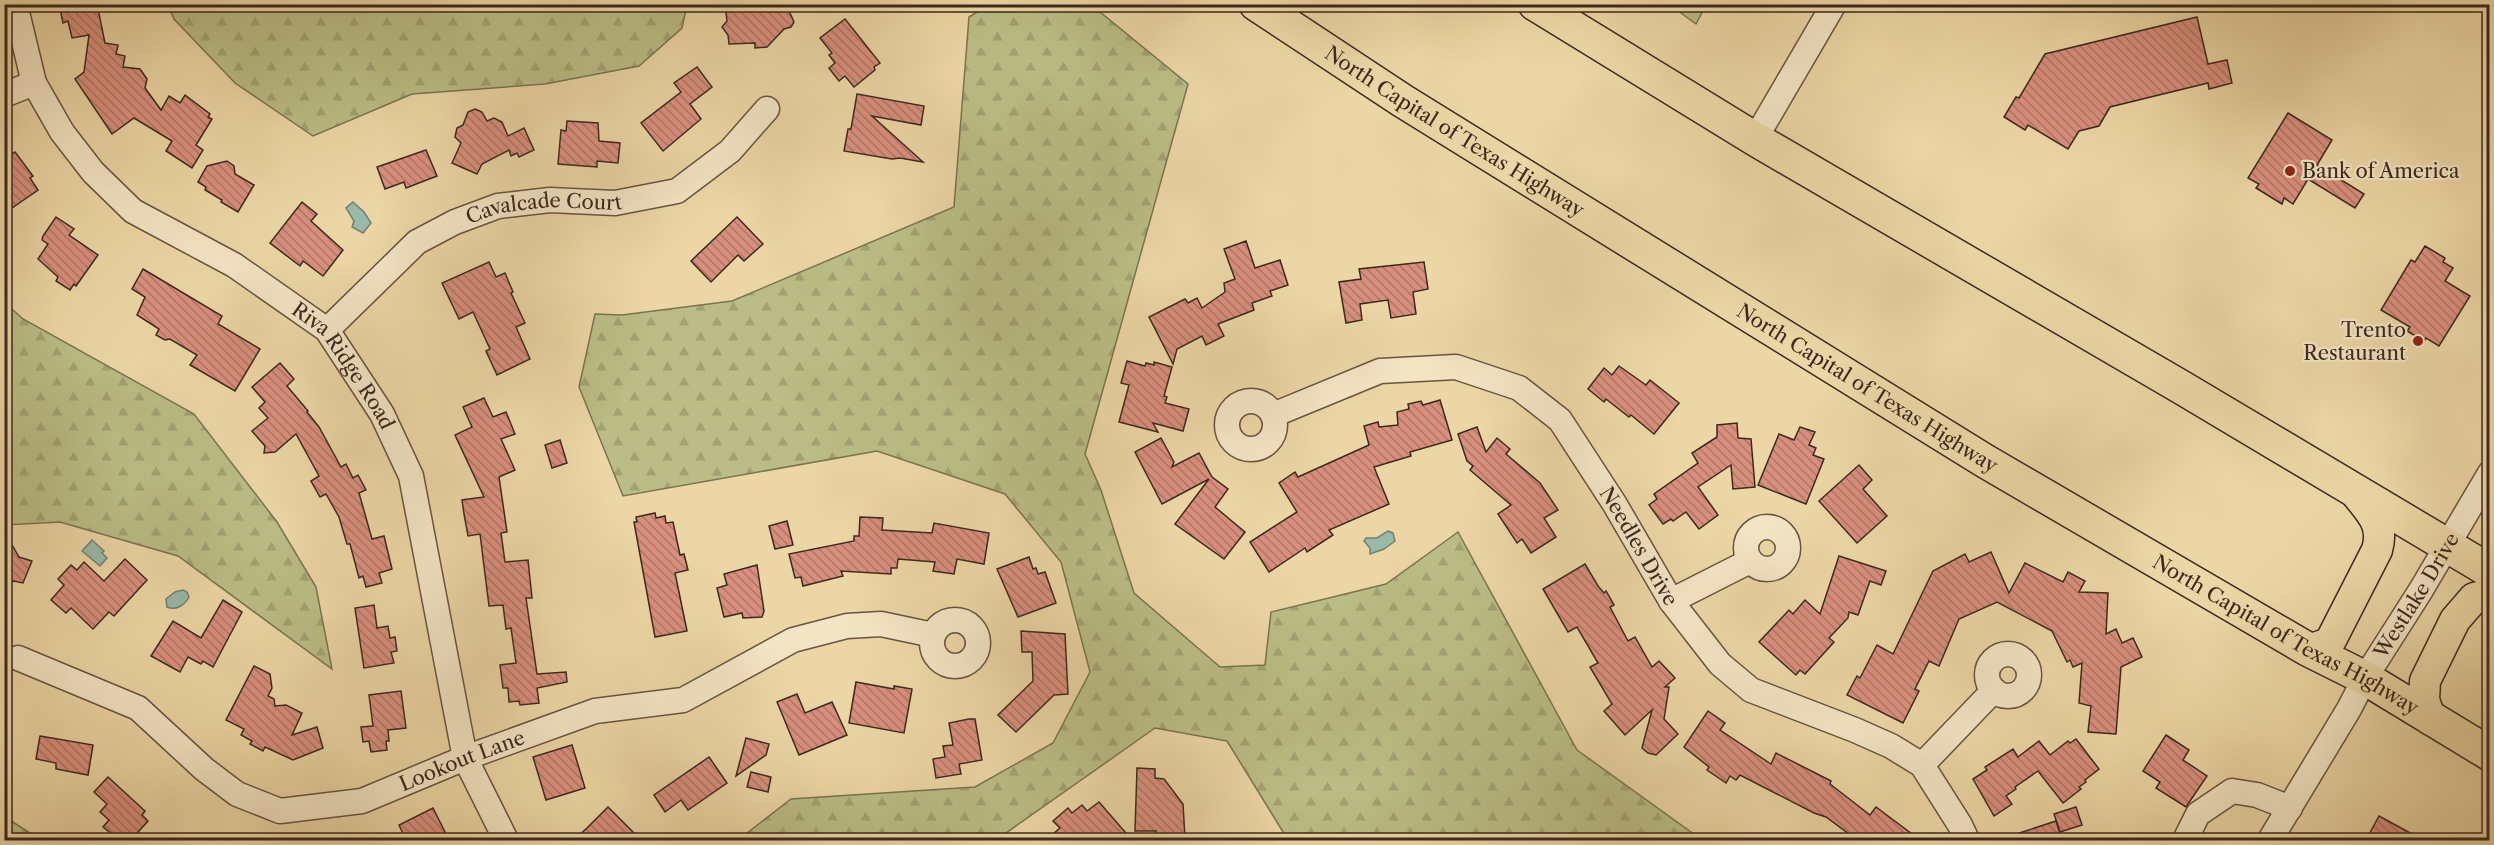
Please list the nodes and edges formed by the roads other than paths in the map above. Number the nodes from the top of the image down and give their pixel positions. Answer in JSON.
{"nodes":[{"id":1,"x":15,"y":4,"type":"edge"},
{"id":2,"x":1256,"y":4,"type":"edge"},
{"id":3,"x":1536,"y":4,"type":"edge"},
{"id":4,"x":1833,"y":4,"type":"edge"},
{"id":5,"x":34,"y":83,"type":"junction"},
{"id":6,"x":4,"y":94,"type":"edge"},
{"id":7,"x":767,"y":109,"type":"dead end"},
{"id":8,"x":1755,"y":138,"type":"junction"},
{"id":9,"x":327,"y":330,"type":"junction"},
{"id":10,"x":1273,"y":416,"type":"dead end"},
{"id":11,"x":2490,"y":473,"type":"edge"},
{"id":12,"x":2353,"y":490,"type":"junction"},
{"id":13,"x":2447,"y":546,"type":"junction"},
{"id":14,"x":1750,"y":561,"type":"dead end"},
{"id":15,"x":2490,"y":571,"type":"edge"},
{"id":16,"x":2490,"y":594,"type":"edge"},
{"id":17,"x":1671,"y":601,"type":"junction"},
{"id":18,"x":933,"y":635,"type":"dead end"},
{"id":19,"x":2309,"y":650,"type":"junction"},
{"id":20,"x":18,"y":658,"type":"dead end"},
{"id":21,"x":2365,"y":678,"type":"junction"},
{"id":22,"x":1994,"y":690,"type":"dead end"},
{"id":23,"x":2431,"y":720,"type":"junction"},
{"id":24,"x":2490,"y":754,"type":"edge"},
{"id":25,"x":465,"y":758,"type":"junction"},
{"id":26,"x":1922,"y":765,"type":"junction"},
{"id":27,"x":2290,"y":808,"type":"junction"},
{"id":28,"x":506,"y":840,"type":"edge"},
{"id":29,"x":1967,"y":840,"type":"edge"},
{"id":30,"x":2185,"y":840,"type":"edge"},
{"id":31,"x":2270,"y":840,"type":"edge"}],
"edges":[{"from":1,"to":5,"type":"street","name":"Riva Ridge Road"},
{"from":2,"to":19,"type":"highway","name":"North Capital of Texas Highway"},
{"from":3,"to":8,"type":"highway"},
{"from":4,"to":8,"type":"street"},
{"from":5,"to":6,"type":"street"},
{"from":5,"to":9,"type":"street","name":"Riva Ridge Road"},
{"from":7,"to":9,"type":"street","name":"Cavalcade Court"},
{"from":8,"to":12,"type":"highway"},
{"from":9,"to":25,"type":"street","name":"Riva Ridge Road"},
{"from":10,"to":17,"type":"street","name":"Needles Drive"},
{"from":11,"to":13,"type":"street","name":"Westlake Drive"},
{"from":12,"to":13,"type":"highway"},
{"from":12,"to":19,"type":"main road"},
{"from":13,"to":15,"type":"highway"},
{"from":13,"to":21,"type":"street","name":"Westlake Drive"},
{"from":14,"to":17,"type":"street"},
{"from":16,"to":23,"type":"main road"},
{"from":17,"to":26,"type":"street","name":"Needles Drive"},
{"from":18,"to":25,"type":"street","name":"Lookout Lane"},
{"from":19,"to":21,"type":"highway","name":"North Capital of Texas Highway"},
{"from":20,"to":25,"type":"street","name":"Lookout Lane"},
{"from":21,"to":23,"type":"highway","name":"North Capital of Texas Highway"},
{"from":21,"to":27,"type":"street","name":"Westlake Drive"},
{"from":22,"to":26,"type":"street"},
{"from":23,"to":24,"type":"highway","name":"North Capital of Texas Highway"},
{"from":25,"to":28,"type":"street","name":"Riva Ridge Road"},
{"from":26,"to":29,"type":"street","name":"Needles Drive"},
{"from":27,"to":30,"type":"street"},
{"from":27,"to":31,"type":"street","name":"Westlake Drive"}]}
